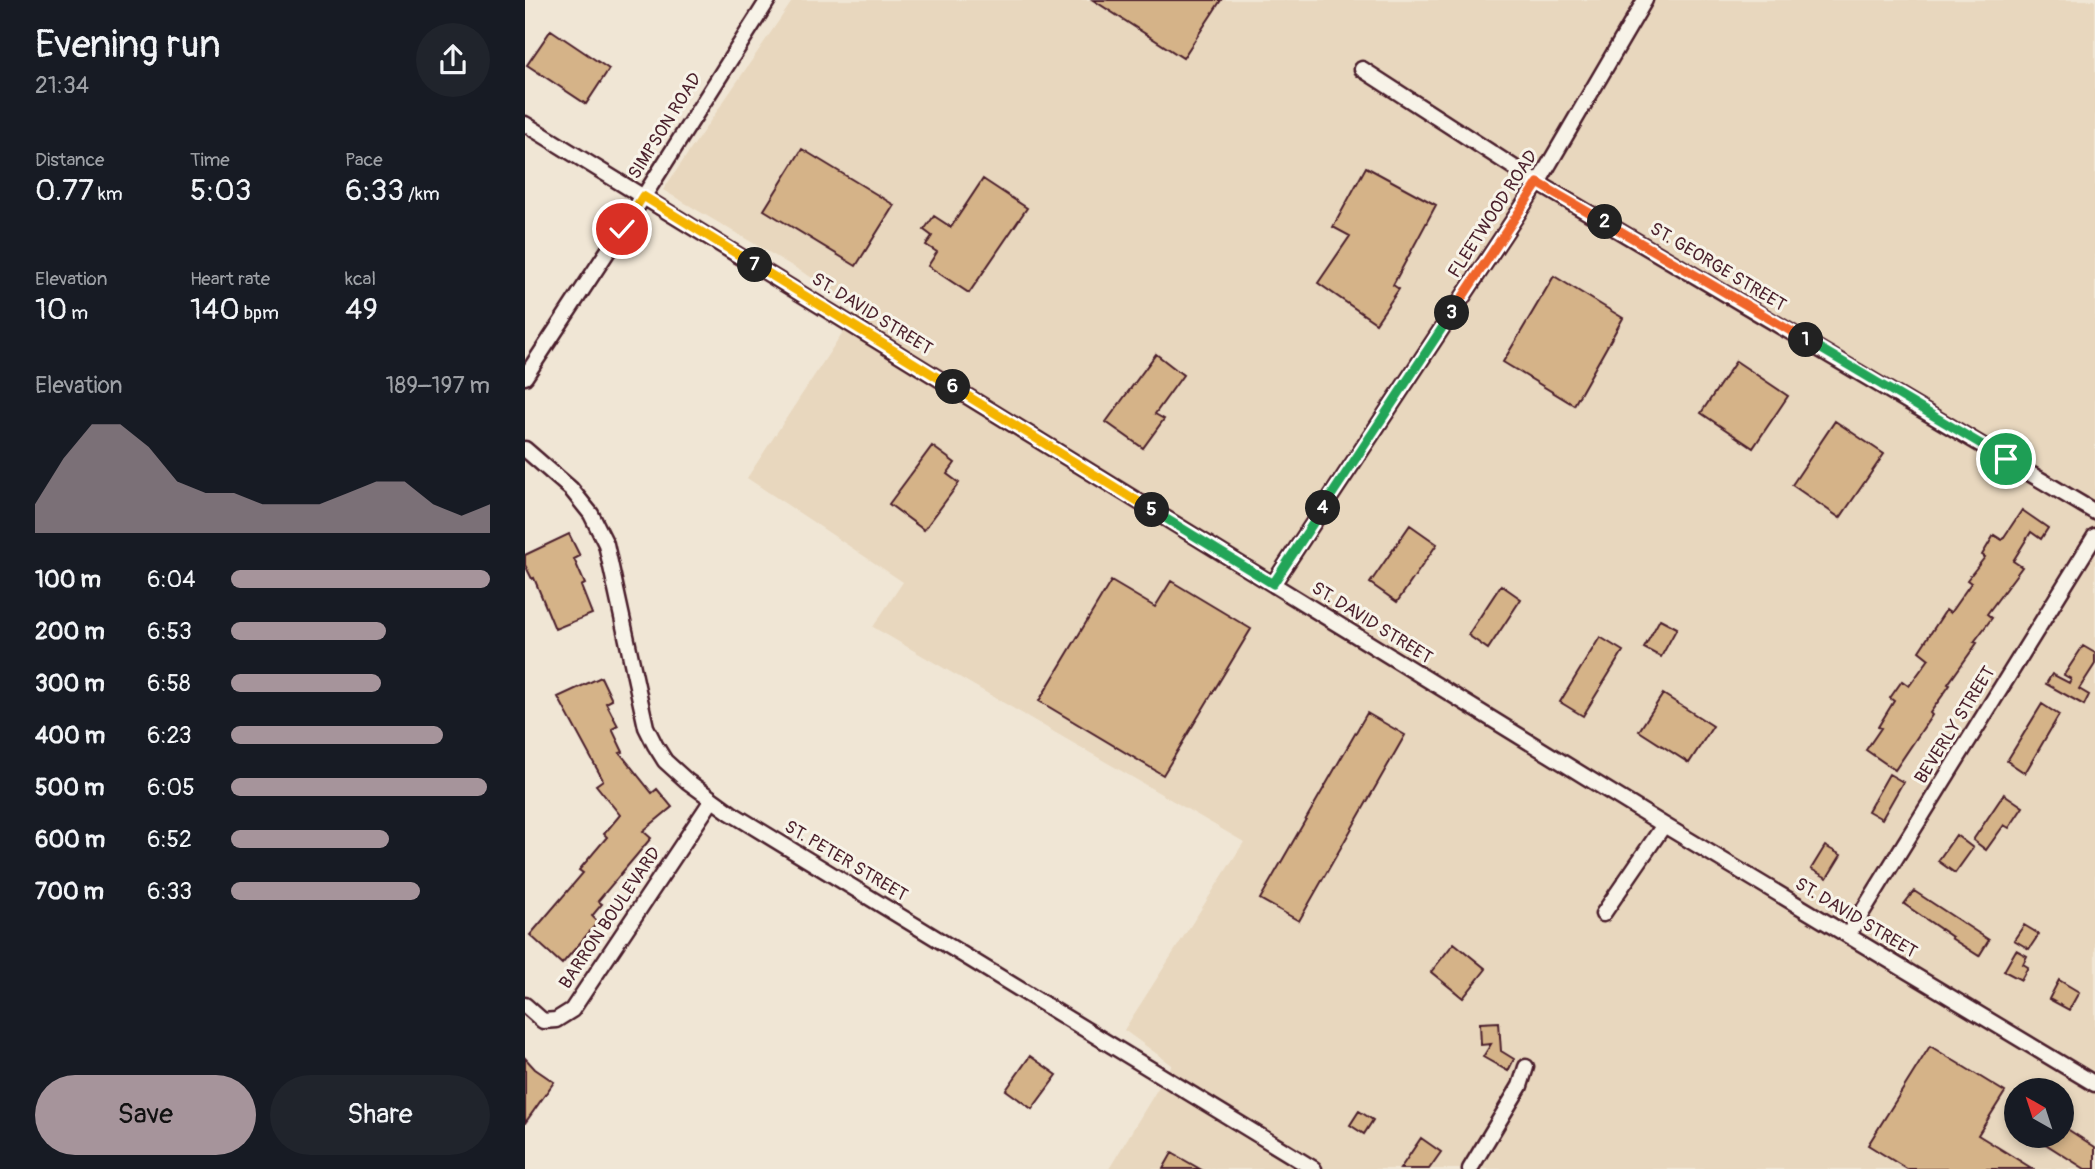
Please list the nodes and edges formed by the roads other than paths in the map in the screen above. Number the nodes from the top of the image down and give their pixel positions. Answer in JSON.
{"nodes":[{"id":1,"x":768,"y":0,"type":"edge"},
{"id":2,"x":1645,"y":0,"type":"edge"},
{"id":3,"x":1362,"y":69,"type":"dead end"},
{"id":4,"x":525,"y":124,"type":"edge"},
{"id":5,"x":1538,"y":183,"type":"junction"},
{"id":6,"x":643,"y":196,"type":"junction"},
{"id":7,"x":525,"y":377,"type":"edge"},
{"id":8,"x":525,"y":449,"type":"edge"},
{"id":9,"x":2095,"y":512,"type":"edge"},
{"id":10,"x":2095,"y":536,"type":"edge"},
{"id":11,"x":1273,"y":584,"type":"junction"},
{"id":12,"x":712,"y":800,"type":"junction"},
{"id":13,"x":1664,"y":825,"type":"junction"},
{"id":14,"x":1603,"y":914,"type":"dead end"},
{"id":15,"x":1848,"y":935,"type":"junction"},
{"id":16,"x":525,"y":1005,"type":"edge"},
{"id":17,"x":1526,"y":1067,"type":"dead end"},
{"id":18,"x":2095,"y":1084,"type":"edge"},
{"id":19,"x":1314,"y":1169,"type":"edge"},
{"id":20,"x":1470,"y":1169,"type":"edge"}],
"edges":[{"from":1,"to":6,"type":"street","name":"SIMPSON ROAD"},
{"from":2,"to":5,"type":"street","name":"FLEETWOOD ROAD"},
{"from":3,"to":5,"type":"street","name":"ST. GEORGE STREET"},
{"from":4,"to":6,"type":"street","name":"ST. DAVID STREET"},
{"from":5,"to":9,"type":"street","name":"ST. GEORGE STREET"},
{"from":5,"to":11,"type":"street","name":"FLEETWOOD ROAD"},
{"from":6,"to":7,"type":"street","name":"SIMPSON ROAD"},
{"from":6,"to":11,"type":"street","name":"ST. DAVID STREET"},
{"from":8,"to":12,"type":"street","name":"ST. PETER STREET"},
{"from":10,"to":15,"type":"street","name":"BEVERLY STREET"},
{"from":11,"to":13,"type":"street","name":"ST. DAVID STREET"},
{"from":12,"to":16,"type":"street","name":"BARRON BOULEVARD"},
{"from":12,"to":19,"type":"street","name":"ST. PETER STREET"},
{"from":13,"to":14,"type":"street"},
{"from":13,"to":15,"type":"street","name":"ST. DAVID STREET"},
{"from":15,"to":18,"type":"street","name":"ST. DAVID STREET"},
{"from":17,"to":20,"type":"street"}]}
